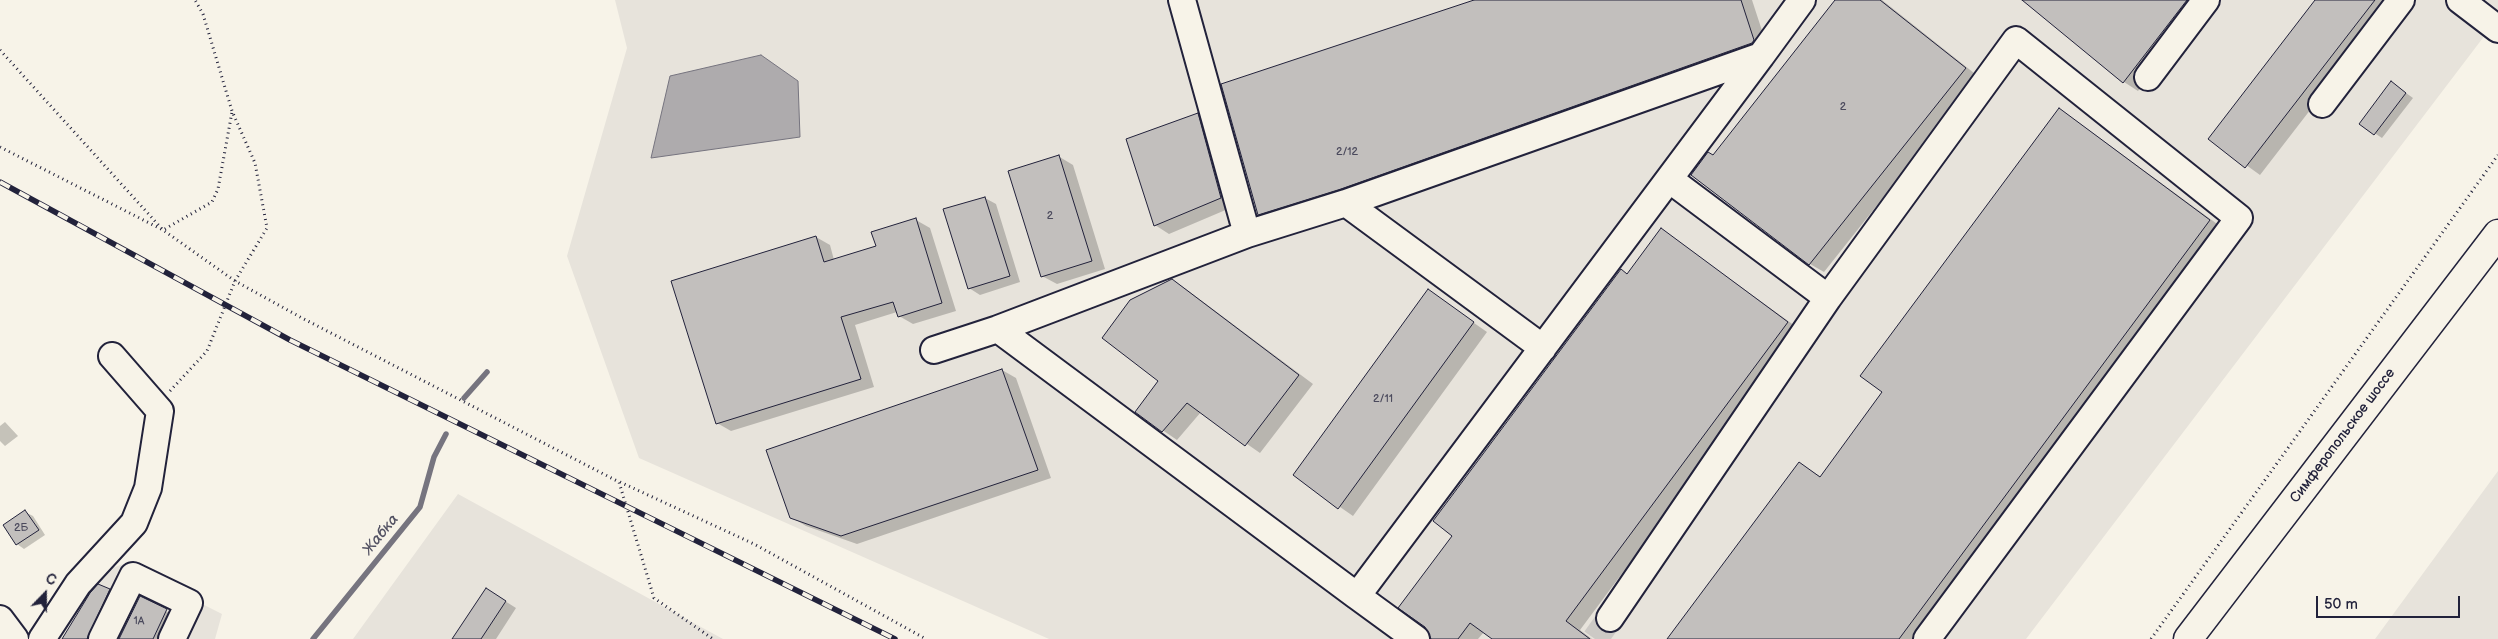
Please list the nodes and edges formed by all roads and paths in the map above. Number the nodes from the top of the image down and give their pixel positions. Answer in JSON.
{"nodes":[{"id":1,"x":196,"y":0,"type":"edge"},
{"id":2,"x":1182,"y":0,"type":"edge"},
{"id":3,"x":1802,"y":0,"type":"edge"},
{"id":4,"x":2206,"y":0,"type":"edge"},
{"id":5,"x":2401,"y":0,"type":"edge"},
{"id":6,"x":2460,"y":0,"type":"edge"},
{"id":7,"x":2498,"y":29,"type":"edge"},
{"id":8,"x":0,"y":50,"type":"edge"},
{"id":9,"x":1762,"y":56,"type":"junction"},
{"id":10,"x":2148,"y":77,"type":"dead end"},
{"id":11,"x":2322,"y":104,"type":"dead end"},
{"id":12,"x":232,"y":111,"type":"junction"},
{"id":13,"x":0,"y":147,"type":"edge"},
{"id":14,"x":2498,"y":155,"type":"edge"},
{"id":15,"x":1669,"y":179,"type":"junction"},
{"id":16,"x":1346,"y":202,"type":"junction"},
{"id":17,"x":163,"y":230,"type":"junction"},
{"id":18,"x":1246,"y":234,"type":"junction"},
{"id":19,"x":2496,"y":240,"type":"edge"},
{"id":20,"x":235,"y":281,"type":"junction"},
{"id":21,"x":1828,"y":298,"type":"junction"},
{"id":22,"x":998,"y":329,"type":"junction"},
{"id":23,"x":1543,"y":348,"type":"junction"},
{"id":24,"x":934,"y":350,"type":"dead end"},
{"id":25,"x":112,"y":356,"type":"dead end"},
{"id":26,"x":160,"y":411,"type":"junction"},
{"id":27,"x":619,"y":482,"type":"junction"},
{"id":28,"x":1358,"y":596,"type":"junction"},
{"id":29,"x":1610,"y":618,"type":"tunnel mouth"},
{"id":30,"x":0,"y":619,"type":"edge"},
{"id":31,"x":15,"y":639,"type":"edge"},
{"id":32,"x":42,"y":639,"type":"edge"},
{"id":33,"x":102,"y":639,"type":"edge"},
{"id":34,"x":172,"y":639,"type":"edge"},
{"id":35,"x":713,"y":639,"type":"edge"},
{"id":36,"x":926,"y":639,"type":"edge"},
{"id":37,"x":1416,"y":639,"type":"edge"},
{"id":38,"x":1927,"y":639,"type":"edge"},
{"id":39,"x":2151,"y":639,"type":"edge"},
{"id":40,"x":2188,"y":639,"type":"edge"}],
"edges":[{"from":1,"to":12,"type":"path"},
{"from":2,"to":18,"type":"street"},
{"from":3,"to":9,"type":"street"},
{"from":4,"to":10,"type":"street"},
{"from":5,"to":11,"type":"street"},
{"from":6,"to":7,"type":"street"},
{"from":8,"to":17,"type":"path"},
{"from":9,"to":15,"type":"street"},
{"from":9,"to":16,"type":"street"},
{"from":12,"to":17,"type":"path"},
{"from":12,"to":20,"type":"path"},
{"from":13,"to":17,"type":"path"},
{"from":14,"to":39,"type":"path"},
{"from":15,"to":21,"type":"street"},
{"from":15,"to":23,"type":"street"},
{"from":16,"to":18,"type":"street"},
{"from":16,"to":23,"type":"street"},
{"from":17,"to":20,"type":"path"},
{"from":18,"to":22,"type":"street"},
{"from":19,"to":40,"type":"main road","name":"Симферопольское шоссе"},
{"from":20,"to":26,"type":"path"},
{"from":20,"to":27,"type":"path"},
{"from":21,"to":29,"type":"street"},
{"from":21,"to":38,"type":"street"},
{"from":22,"to":24,"type":"street"},
{"from":22,"to":28,"type":"street"},
{"from":23,"to":28,"type":"street"},
{"from":25,"to":26,"type":"street"},
{"from":26,"to":32,"type":"street"},
{"from":27,"to":35,"type":"path"},
{"from":27,"to":36,"type":"path"},
{"from":28,"to":37,"type":"street"},
{"from":30,"to":31,"type":"street"},
{"from":33,"to":34,"type":"street"}]}
